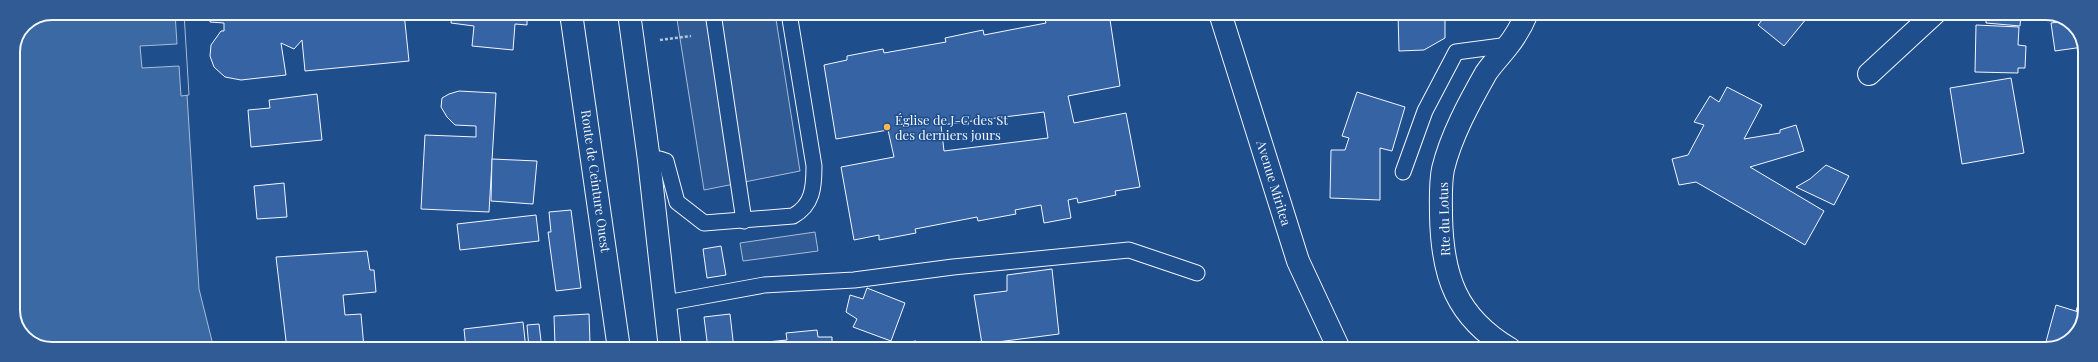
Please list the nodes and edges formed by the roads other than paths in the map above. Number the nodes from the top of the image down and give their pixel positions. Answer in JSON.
{"nodes":[{"id":1,"x":572,"y":20,"type":"edge"},
{"id":2,"x":630,"y":20,"type":"edge"},
{"id":3,"x":714,"y":20,"type":"edge"},
{"id":4,"x":790,"y":20,"type":"edge"},
{"id":5,"x":1222,"y":20,"type":"edge"},
{"id":6,"x":1523,"y":20,"type":"edge"},
{"id":7,"x":1927,"y":20,"type":"edge"},
{"id":8,"x":1509,"y":45,"type":"junction"},
{"id":9,"x":1869,"y":74,"type":"dead end"},
{"id":10,"x":649,"y":160,"type":"junction"},
{"id":11,"x":1403,"y":172,"type":"dead end"},
{"id":12,"x":744,"y":220,"type":"junction"},
{"id":13,"x":1197,"y":273,"type":"dead end"},
{"id":14,"x":666,"y":303,"type":"junction"},
{"id":15,"x":618,"y":342,"type":"edge"},
{"id":16,"x":669,"y":342,"type":"edge"},
{"id":17,"x":1335,"y":342,"type":"edge"},
{"id":18,"x":1500,"y":342,"type":"edge"}],
"edges":[{"from":1,"to":15,"type":"main road","name":"Route de Ceinture Ouest"},
{"from":2,"to":10,"type":"main road"},
{"from":3,"to":12,"type":"lane"},
{"from":4,"to":12,"type":"lane"},
{"from":5,"to":17,"type":"main road","name":"Avenue Miritea"},
{"from":6,"to":8,"type":"main road","name":"Rte du Lotus"},
{"from":7,"to":9,"type":"main road"},
{"from":8,"to":11,"type":"lane"},
{"from":8,"to":18,"type":"main road","name":"Rte du Lotus"},
{"from":10,"to":12,"type":"lane"},
{"from":10,"to":14,"type":"main road"},
{"from":13,"to":14,"type":"lane"},
{"from":14,"to":16,"type":"main road"}]}
